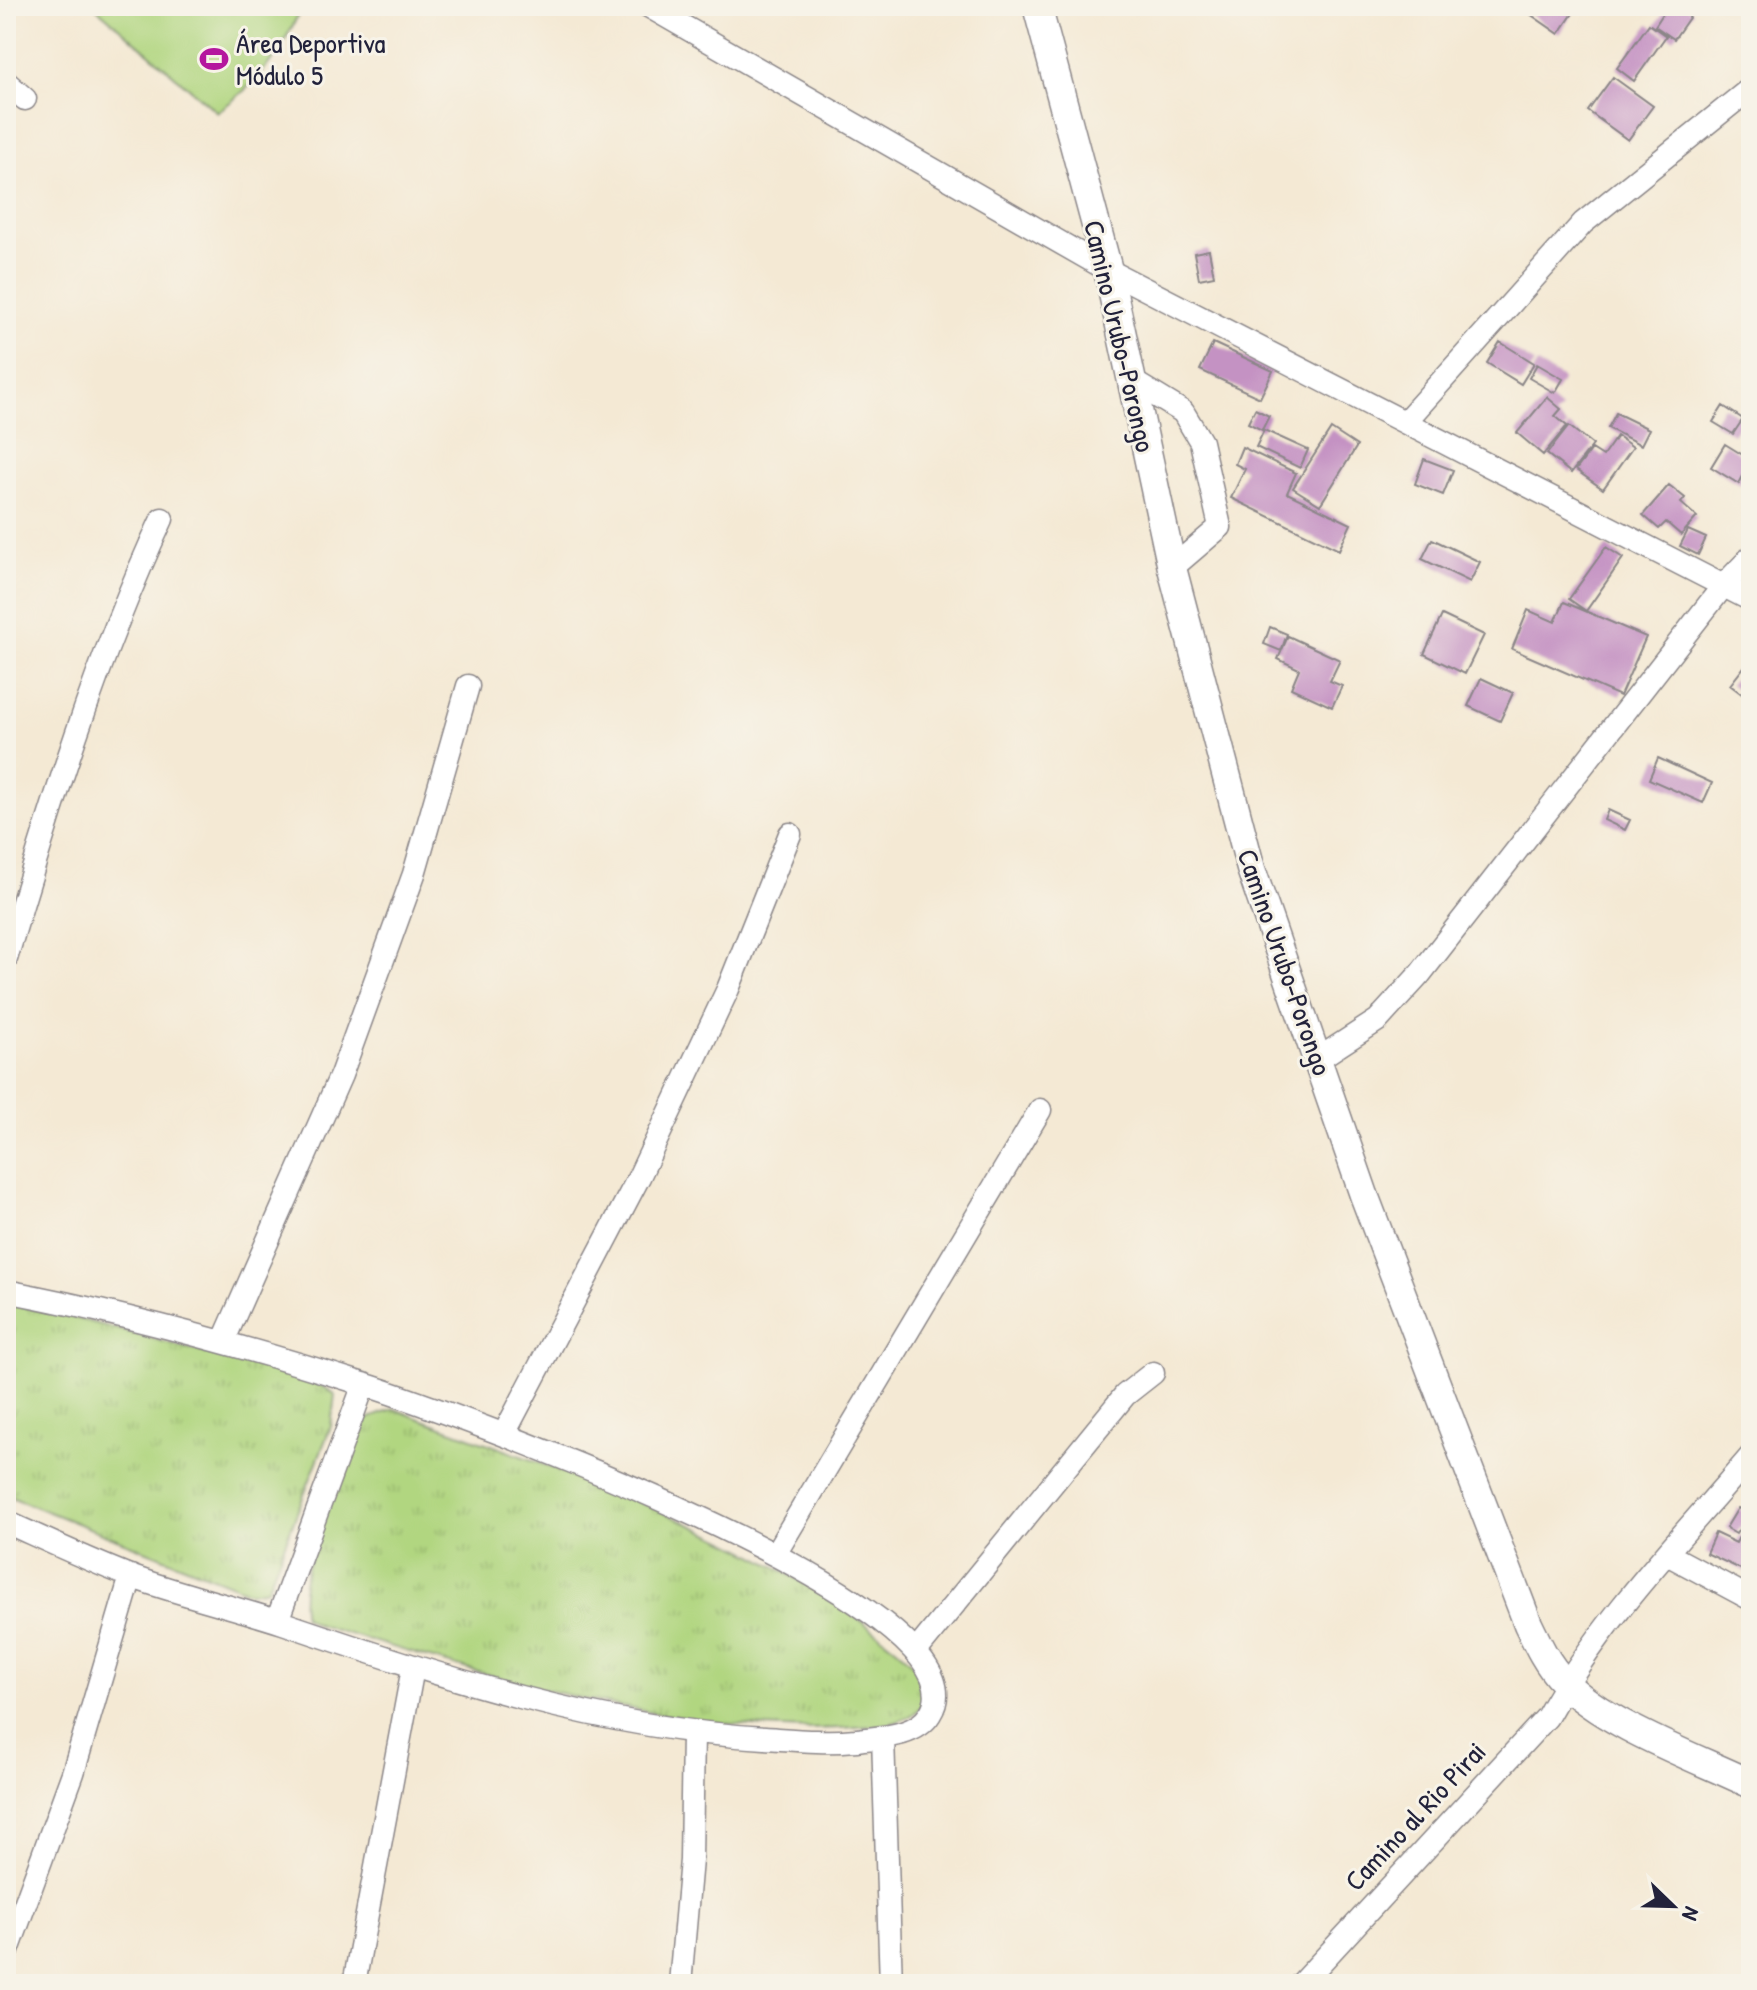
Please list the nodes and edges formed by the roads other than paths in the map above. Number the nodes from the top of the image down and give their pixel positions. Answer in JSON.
{"nodes":[{"id":1,"x":648,"y":6,"type":"edge"},
{"id":2,"x":1037,"y":6,"type":"edge"},
{"id":3,"x":6,"y":82,"type":"edge"},
{"id":4,"x":1751,"y":88,"type":"edge"},
{"id":5,"x":25,"y":99,"type":"dead end"},
{"id":6,"x":1108,"y":270,"type":"junction"},
{"id":7,"x":1132,"y":381,"type":"junction"},
{"id":8,"x":1405,"y":422,"type":"junction"},
{"id":9,"x":162,"y":519,"type":"dead end"},
{"id":10,"x":1751,"y":557,"type":"edge"},
{"id":11,"x":1172,"y":568,"type":"junction"},
{"id":12,"x":1724,"y":585,"type":"junction"},
{"id":13,"x":1751,"y":600,"type":"edge"},
{"id":14,"x":468,"y":686,"type":"dead end"},
{"id":15,"x":790,"y":834,"type":"dead end"},
{"id":16,"x":6,"y":959,"type":"edge"},
{"id":17,"x":1318,"y":1059,"type":"junction"},
{"id":18,"x":1040,"y":1110,"type":"dead end"},
{"id":19,"x":6,"y":1291,"type":"edge"},
{"id":20,"x":223,"y":1342,"type":"junction"},
{"id":21,"x":1153,"y":1373,"type":"dead end"},
{"id":22,"x":364,"y":1384,"type":"junction"},
{"id":23,"x":504,"y":1434,"type":"junction"},
{"id":24,"x":1751,"y":1456,"type":"edge"},
{"id":25,"x":6,"y":1522,"type":"edge"},
{"id":26,"x":775,"y":1554,"type":"junction"},
{"id":27,"x":1667,"y":1554,"type":"junction"},
{"id":28,"x":131,"y":1576,"type":"junction"},
{"id":29,"x":1751,"y":1599,"type":"edge"},
{"id":30,"x":277,"y":1621,"type":"junction"},
{"id":31,"x":917,"y":1650,"type":"junction"},
{"id":32,"x":413,"y":1668,"type":"junction"},
{"id":33,"x":1565,"y":1684,"type":"junction"},
{"id":34,"x":693,"y":1734,"type":"junction"},
{"id":35,"x":883,"y":1737,"type":"junction"},
{"id":36,"x":1751,"y":1784,"type":"edge"},
{"id":37,"x":6,"y":1956,"type":"edge"},
{"id":38,"x":354,"y":1984,"type":"edge"},
{"id":39,"x":680,"y":1984,"type":"edge"},
{"id":40,"x":891,"y":1984,"type":"edge"},
{"id":41,"x":1301,"y":1984,"type":"edge"}],
"edges":[{"from":1,"to":6,"type":"street"},
{"from":2,"to":6,"type":"main road","name":"Camino Urubo-Porongo"},
{"from":3,"to":5,"type":"street"},
{"from":4,"to":8,"type":"street"},
{"from":6,"to":7,"type":"main road","name":"Camino Urubo-Porongo"},
{"from":6,"to":8,"type":"street"},
{"from":7,"to":11,"type":"main road","name":"Camino Urubo-Porongo"},
{"from":7,"to":11,"type":"street"},
{"from":8,"to":12,"type":"street"},
{"from":9,"to":16,"type":"street"},
{"from":10,"to":12,"type":"street"},
{"from":11,"to":17,"type":"main road","name":"Camino Urubo-Porongo"},
{"from":12,"to":13,"type":"street"},
{"from":12,"to":17,"type":"street"},
{"from":14,"to":20,"type":"street"},
{"from":15,"to":23,"type":"street"},
{"from":17,"to":33,"type":"main road","name":"Camino Urubo-Porongo"},
{"from":18,"to":26,"type":"street"},
{"from":19,"to":20,"type":"street"},
{"from":20,"to":22,"type":"street"},
{"from":21,"to":31,"type":"street"},
{"from":22,"to":23,"type":"street"},
{"from":22,"to":30,"type":"street"},
{"from":23,"to":26,"type":"street"},
{"from":24,"to":27,"type":"street","name":"Camino al Rio Pirai"},
{"from":25,"to":28,"type":"street"},
{"from":26,"to":31,"type":"street"},
{"from":27,"to":29,"type":"street"},
{"from":27,"to":33,"type":"street","name":"Camino al Rio Pirai"},
{"from":28,"to":30,"type":"street"},
{"from":28,"to":37,"type":"street"},
{"from":30,"to":32,"type":"street"},
{"from":31,"to":35,"type":"street"},
{"from":32,"to":34,"type":"street"},
{"from":32,"to":38,"type":"street"},
{"from":33,"to":36,"type":"main road","name":"Camino Urubo-Porongo"},
{"from":33,"to":41,"type":"street","name":"Camino al Rio Pirai"},
{"from":34,"to":35,"type":"street"},
{"from":34,"to":39,"type":"street"},
{"from":35,"to":40,"type":"street"}]}
